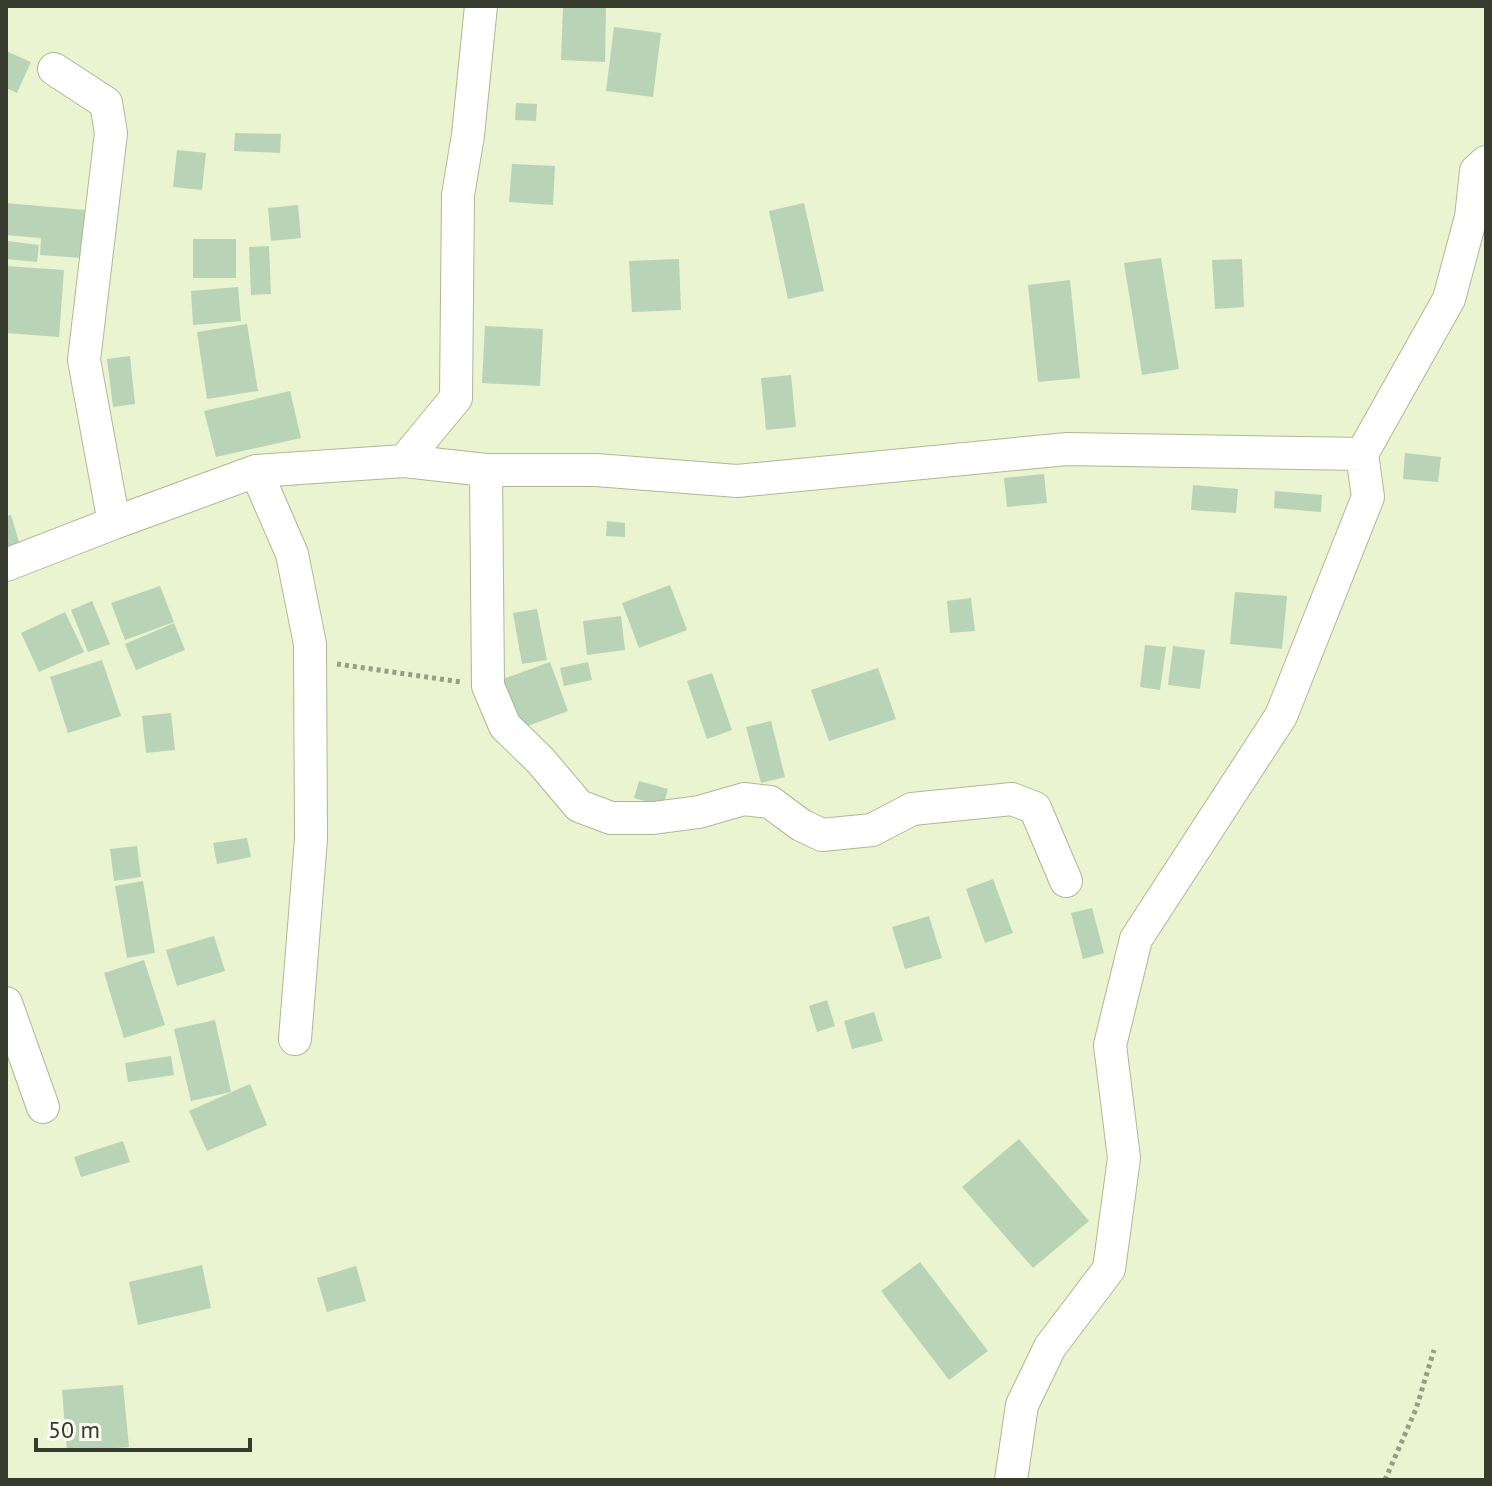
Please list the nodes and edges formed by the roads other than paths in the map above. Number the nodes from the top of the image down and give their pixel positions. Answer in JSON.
{"nodes":[{"id":1,"x":481,"y":6,"type":"edge"},
{"id":2,"x":54,"y":69,"type":"dead end"},
{"id":3,"x":1486,"y":162,"type":"edge"},
{"id":4,"x":1362,"y":454,"type":"junction"},
{"id":5,"x":404,"y":461,"type":"junction"},
{"id":6,"x":486,"y":470,"type":"junction"},
{"id":7,"x":256,"y":471,"type":"junction"},
{"id":8,"x":114,"y":523,"type":"junction"},
{"id":9,"x":6,"y":565,"type":"edge"},
{"id":10,"x":1066,"y":881,"type":"dead end"},
{"id":11,"x":6,"y":1003,"type":"edge"},
{"id":12,"x":295,"y":1039,"type":"dead end"},
{"id":13,"x":43,"y":1107,"type":"dead end"},
{"id":14,"x":1011,"y":1480,"type":"edge"}],
"edges":[{"from":1,"to":5,"type":"street"},
{"from":2,"to":8,"type":"street"},
{"from":3,"to":4,"type":"street"},
{"from":4,"to":6,"type":"street"},
{"from":4,"to":14,"type":"street"},
{"from":5,"to":6,"type":"street"},
{"from":5,"to":7,"type":"street"},
{"from":6,"to":10,"type":"street"},
{"from":7,"to":8,"type":"street"},
{"from":7,"to":12,"type":"street"},
{"from":8,"to":9,"type":"street"},
{"from":11,"to":13,"type":"street"}]}
